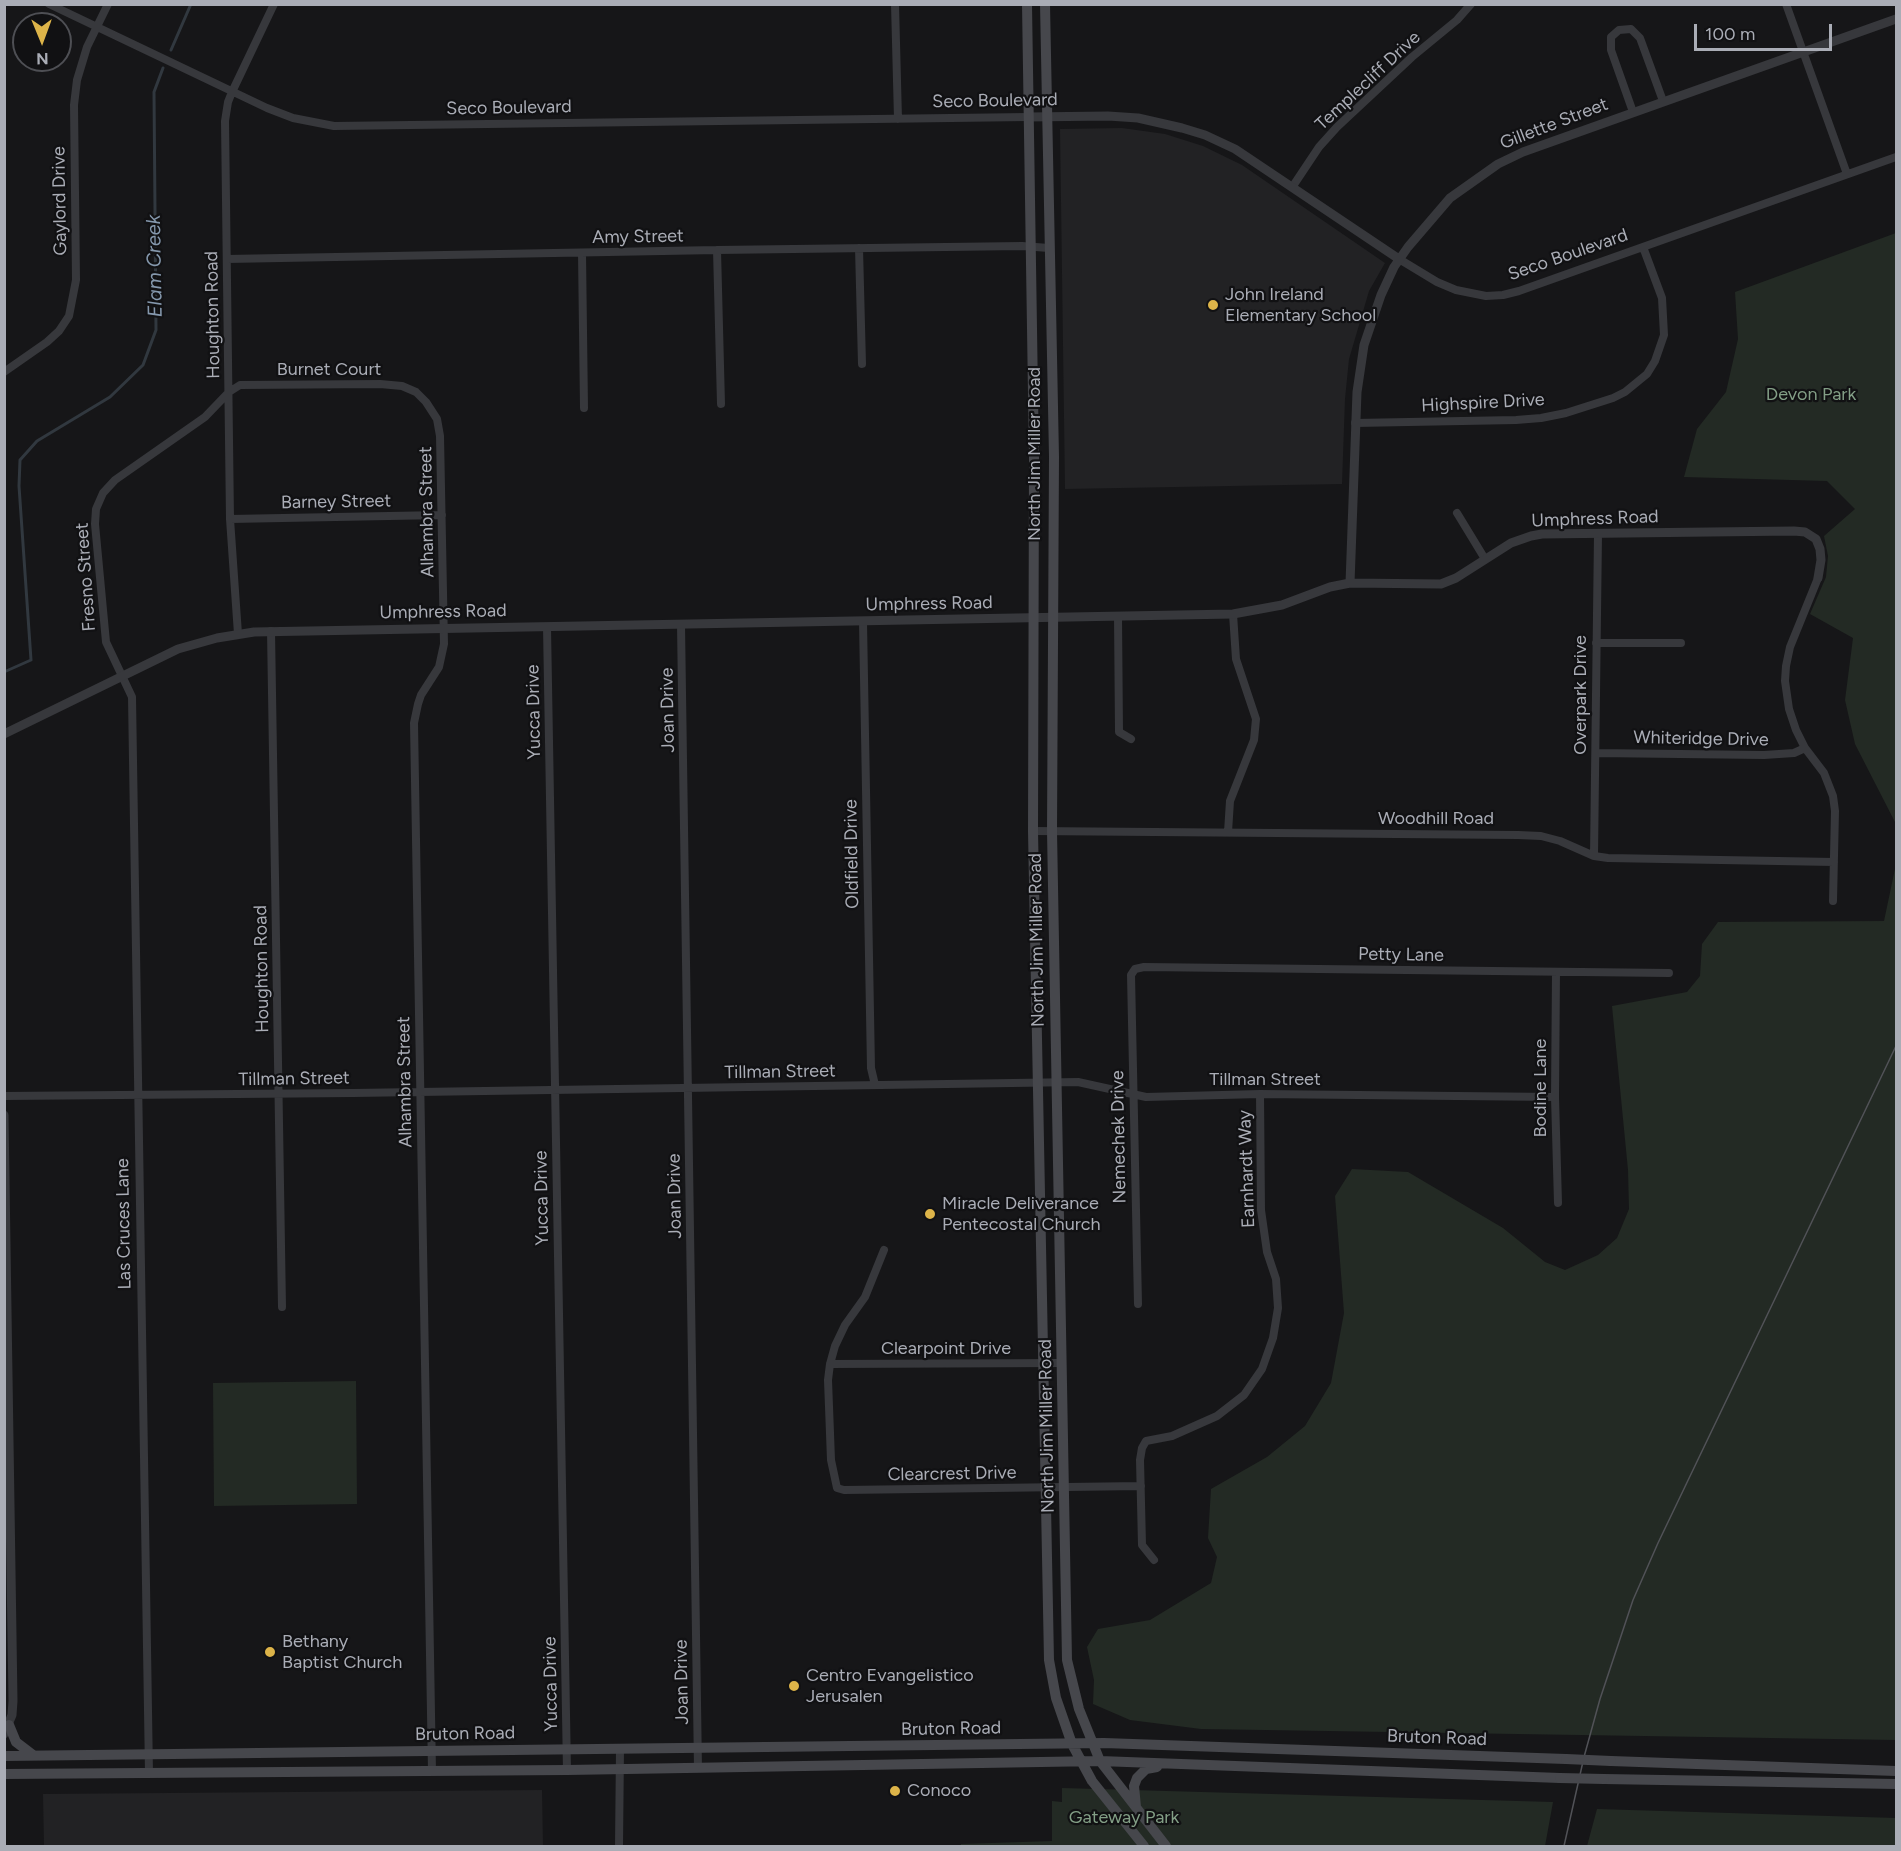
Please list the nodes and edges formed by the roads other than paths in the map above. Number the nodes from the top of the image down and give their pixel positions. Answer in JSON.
{"nodes":[{"id":1,"x":50,"y":4,"type":"edge"},
{"id":2,"x":108,"y":4,"type":"edge"},
{"id":3,"x":274,"y":4,"type":"edge"},
{"id":4,"x":895,"y":4,"type":"edge"},
{"id":5,"x":1027,"y":4,"type":"edge"},
{"id":6,"x":1046,"y":4,"type":"edge"},
{"id":7,"x":1471,"y":4,"type":"edge"},
{"id":8,"x":1786,"y":4,"type":"edge"},
{"id":9,"x":1896,"y":19,"type":"edge"},
{"id":10,"x":97,"y":27,"type":"junction"},
{"id":11,"x":1803,"y":52,"type":"junction"},
{"id":12,"x":232,"y":92,"type":"junction"},
{"id":13,"x":1663,"y":101,"type":"junction"},
{"id":14,"x":1633,"y":112,"type":"junction"},
{"id":15,"x":1029,"y":117,"type":"junction"},
{"id":16,"x":1047,"y":117,"type":"junction"},
{"id":17,"x":898,"y":119,"type":"junction"},
{"id":18,"x":1896,"y":157,"type":"edge"},
{"id":19,"x":1847,"y":174,"type":"junction"},
{"id":20,"x":1293,"y":186,"type":"junction"},
{"id":21,"x":1032,"y":247,"type":"junction"},
{"id":22,"x":1643,"y":247,"type":"junction"},
{"id":23,"x":859,"y":248,"type":"junction"},
{"id":24,"x":1049,"y":248,"type":"junction"},
{"id":25,"x":717,"y":250,"type":"junction"},
{"id":26,"x":582,"y":253,"type":"junction"},
{"id":27,"x":227,"y":259,"type":"junction"},
{"id":28,"x":1399,"y":259,"type":"junction"},
{"id":29,"x":862,"y":364,"type":"dead end"},
{"id":30,"x":4,"y":372,"type":"edge"},
{"id":31,"x":229,"y":392,"type":"junction"},
{"id":32,"x":426,"y":402,"type":"joint"},
{"id":33,"x":721,"y":404,"type":"dead end"},
{"id":34,"x":584,"y":408,"type":"dead end"},
{"id":35,"x":1355,"y":423,"type":"junction"},
{"id":36,"x":1053,"y":457,"type":"junction"},
{"id":37,"x":1034,"y":458,"type":"junction"},
{"id":38,"x":1457,"y":513,"type":"dead end"},
{"id":39,"x":442,"y":515,"type":"junction"},
{"id":40,"x":230,"y":519,"type":"junction"},
{"id":41,"x":1598,"y":534,"type":"junction"},
{"id":42,"x":1485,"y":559,"type":"junction"},
{"id":43,"x":1818,"y":578,"type":"joint"},
{"id":44,"x":1350,"y":583,"type":"junction"},
{"id":45,"x":1233,"y":614,"type":"junction"},
{"id":46,"x":1118,"y":616,"type":"junction"},
{"id":47,"x":1052,"y":617,"type":"junction"},
{"id":48,"x":1034,"y":618,"type":"junction"},
{"id":49,"x":863,"y":622,"type":"junction"},
{"id":50,"x":681,"y":625,"type":"junction"},
{"id":51,"x":547,"y":627,"type":"junction"},
{"id":52,"x":444,"y":628,"type":"junction"},
{"id":53,"x":271,"y":631,"type":"junction"},
{"id":54,"x":238,"y":634,"type":"junction"},
{"id":55,"x":1596,"y":643,"type":"junction"},
{"id":56,"x":1681,"y":643,"type":"dead end"},
{"id":57,"x":122,"y":675,"type":"junction"},
{"id":58,"x":4,"y":735,"type":"edge"},
{"id":59,"x":1131,"y":739,"type":"dead end"},
{"id":60,"x":1805,"y":748,"type":"junction"},
{"id":61,"x":1596,"y":753,"type":"junction"},
{"id":62,"x":1033,"y":831,"type":"junction"},
{"id":63,"x":1052,"y":831,"type":"junction"},
{"id":64,"x":1228,"y":832,"type":"junction"},
{"id":65,"x":1593,"y":855,"type":"junction"},
{"id":66,"x":1834,"y":862,"type":"junction"},
{"id":67,"x":1833,"y":901,"type":"dead end"},
{"id":68,"x":1134,"y":970,"type":"joint"},
{"id":69,"x":1556,"y":972,"type":"junction"},
{"id":70,"x":1669,"y":974,"type":"dead end"},
{"id":71,"x":1038,"y":1083,"type":"junction"},
{"id":72,"x":1057,"y":1083,"type":"junction"},
{"id":73,"x":875,"y":1085,"type":"junction"},
{"id":74,"x":688,"y":1088,"type":"junction"},
{"id":75,"x":555,"y":1090,"type":"junction"},
{"id":76,"x":420,"y":1092,"type":"junction"},
{"id":77,"x":279,"y":1094,"type":"junction"},
{"id":78,"x":1133,"y":1094,"type":"junction"},
{"id":79,"x":1260,"y":1094,"type":"junction"},
{"id":80,"x":137,"y":1095,"type":"junction"},
{"id":81,"x":4,"y":1096,"type":"edge"},
{"id":82,"x":1555,"y":1097,"type":"junction"},
{"id":83,"x":4,"y":1115,"type":"edge"},
{"id":84,"x":1558,"y":1203,"type":"dead end"},
{"id":85,"x":884,"y":1250,"type":"dead end"},
{"id":86,"x":1138,"y":1304,"type":"dead end"},
{"id":87,"x":282,"y":1307,"type":"dead end"},
{"id":88,"x":1062,"y":1363,"type":"junction"},
{"id":89,"x":830,"y":1364,"type":"junction"},
{"id":90,"x":1043,"y":1364,"type":"junction"},
{"id":91,"x":1141,"y":1486,"type":"junction"},
{"id":92,"x":1065,"y":1487,"type":"junction"},
{"id":93,"x":1046,"y":1488,"type":"junction"},
{"id":94,"x":1154,"y":1560,"type":"dead end"},
{"id":95,"x":1066,"y":1618,"type":"junction"},
{"id":96,"x":1048,"y":1619,"type":"junction"},
{"id":97,"x":7,"y":1729,"type":"edge"},
{"id":98,"x":1072,"y":1744,"type":"junction"},
{"id":99,"x":1092,"y":1744,"type":"junction"},
{"id":100,"x":848,"y":1746,"type":"junction"},
{"id":101,"x":698,"y":1748,"type":"junction"},
{"id":102,"x":567,"y":1749,"type":"junction"},
{"id":103,"x":620,"y":1749,"type":"junction"},
{"id":104,"x":432,"y":1751,"type":"junction"},
{"id":105,"x":353,"y":1752,"type":"junction"},
{"id":106,"x":148,"y":1754,"type":"junction"},
{"id":107,"x":33,"y":1755,"type":"junction"},
{"id":108,"x":4,"y":1756,"type":"edge"},
{"id":109,"x":1100,"y":1761,"type":"junction"},
{"id":110,"x":1082,"y":1762,"type":"junction"},
{"id":111,"x":1170,"y":1764,"type":"junction"},
{"id":112,"x":848,"y":1766,"type":"junction"},
{"id":113,"x":698,"y":1768,"type":"junction"},
{"id":114,"x":619,"y":1769,"type":"junction"},
{"id":115,"x":567,"y":1770,"type":"junction"},
{"id":116,"x":353,"y":1771,"type":"junction"},
{"id":117,"x":432,"y":1771,"type":"junction"},
{"id":118,"x":1896,"y":1771,"type":"edge"},
{"id":119,"x":149,"y":1773,"type":"junction"},
{"id":120,"x":4,"y":1774,"type":"edge"},
{"id":121,"x":1896,"y":1784,"type":"edge"},
{"id":122,"x":1136,"y":1807,"type":"junction"},
{"id":123,"x":619,"y":1846,"type":"edge"},
{"id":124,"x":1144,"y":1846,"type":"edge"},
{"id":125,"x":1166,"y":1846,"type":"edge"}],
"edges":[{"from":1,"to":10,"type":"street","name":"Seco Boulevard"},
{"from":2,"to":10,"type":"street","name":"Gaylord Drive"},
{"from":3,"to":12,"type":"street","name":"Houghton Road"},
{"from":4,"to":17,"type":"street"},
{"from":5,"to":15,"type":"main road","name":"North Jim Miller Road"},
{"from":6,"to":16,"type":"main road","name":"North Jim Miller Road"},
{"from":7,"to":20,"type":"street","name":"Templecliff Drive"},
{"from":8,"to":11,"type":"street"},
{"from":9,"to":11,"type":"street","name":"Gillette Street"},
{"from":10,"to":12,"type":"street","name":"Seco Boulevard"},
{"from":10,"to":30,"type":"street","name":"Gaylord Drive"},
{"from":11,"to":13,"type":"street","name":"Gillette Street"},
{"from":11,"to":19,"type":"street"},
{"from":12,"to":17,"type":"street","name":"Seco Boulevard"},
{"from":12,"to":27,"type":"street","name":"Houghton Road"},
{"from":13,"to":14,"type":"street","name":"Gillette Street"},
{"from":13,"to":14,"type":"street"},
{"from":14,"to":28,"type":"street","name":"Gillette Street"},
{"from":15,"to":16,"type":"street","name":"Seco Boulevard"},
{"from":15,"to":17,"type":"street","name":"Seco Boulevard"},
{"from":15,"to":21,"type":"main road","name":"North Jim Miller Road"},
{"from":16,"to":20,"type":"street","name":"Seco Boulevard"},
{"from":16,"to":24,"type":"main road","name":"North Jim Miller Road"},
{"from":18,"to":19,"type":"street","name":"Seco Boulevard"},
{"from":19,"to":22,"type":"street","name":"Seco Boulevard"},
{"from":20,"to":28,"type":"street","name":"Seco Boulevard"},
{"from":21,"to":23,"type":"street","name":"Amy Street"},
{"from":21,"to":24,"type":"street","name":"Amy Street"},
{"from":21,"to":37,"type":"main road","name":"North Jim Miller Road"},
{"from":22,"to":28,"type":"street","name":"Seco Boulevard"},
{"from":22,"to":35,"type":"street","name":"Highspire Drive"},
{"from":23,"to":25,"type":"street","name":"Amy Street"},
{"from":23,"to":29,"type":"street"},
{"from":24,"to":36,"type":"main road","name":"North Jim Miller Road"},
{"from":25,"to":26,"type":"street","name":"Amy Street"},
{"from":25,"to":33,"type":"street"},
{"from":26,"to":27,"type":"street","name":"Amy Street"},
{"from":26,"to":34,"type":"street"},
{"from":27,"to":31,"type":"street","name":"Houghton Road"},
{"from":28,"to":35,"type":"street","name":"Gillette Street"},
{"from":31,"to":32,"type":"street","name":"Burnet Court"},
{"from":31,"to":40,"type":"street","name":"Houghton Road"},
{"from":31,"to":57,"type":"street","name":"Fresno Street"},
{"from":32,"to":39,"type":"street","name":"Alhambra Street"},
{"from":35,"to":44,"type":"street","name":"Gillette Street"},
{"from":36,"to":37,"type":"main road"},
{"from":36,"to":47,"type":"main road","name":"North Jim Miller Road"},
{"from":37,"to":48,"type":"main road","name":"North Jim Miller Road"},
{"from":38,"to":42,"type":"street"},
{"from":39,"to":40,"type":"street","name":"Barney Street"},
{"from":39,"to":52,"type":"street","name":"Alhambra Street"},
{"from":40,"to":54,"type":"street","name":"Houghton Road"},
{"from":41,"to":42,"type":"street","name":"Umphress Road"},
{"from":41,"to":43,"type":"street","name":"Umphress Road"},
{"from":41,"to":55,"type":"street","name":"Overpark Drive"},
{"from":42,"to":44,"type":"street","name":"Umphress Road"},
{"from":43,"to":60,"type":"street"},
{"from":44,"to":45,"type":"street","name":"Umphress Road"},
{"from":45,"to":46,"type":"street","name":"Umphress Road"},
{"from":45,"to":64,"type":"street"},
{"from":46,"to":47,"type":"street","name":"Umphress Road"},
{"from":46,"to":59,"type":"street"},
{"from":47,"to":48,"type":"street","name":"Umphress Road"},
{"from":47,"to":63,"type":"main road","name":"North Jim Miller Road"},
{"from":48,"to":49,"type":"street","name":"Umphress Road"},
{"from":48,"to":62,"type":"main road","name":"North Jim Miller Road"},
{"from":49,"to":50,"type":"street","name":"Umphress Road"},
{"from":49,"to":73,"type":"street","name":"Oldfield Drive"},
{"from":50,"to":51,"type":"street","name":"Umphress Road"},
{"from":50,"to":74,"type":"street","name":"Joan Drive"},
{"from":51,"to":52,"type":"street","name":"Umphress Road"},
{"from":51,"to":75,"type":"street","name":"Yucca Drive"},
{"from":52,"to":53,"type":"street","name":"Umphress Road"},
{"from":52,"to":76,"type":"street","name":"Alhambra Street"},
{"from":53,"to":54,"type":"street","name":"Umphress Road"},
{"from":53,"to":77,"type":"street","name":"Houghton Road"},
{"from":54,"to":57,"type":"street","name":"Umphress Road"},
{"from":55,"to":56,"type":"street"},
{"from":55,"to":61,"type":"street","name":"Overpark Drive"},
{"from":57,"to":58,"type":"street","name":"Umphress Road"},
{"from":57,"to":80,"type":"street","name":"Las Cruces Lane"},
{"from":60,"to":61,"type":"street","name":"Whiteridge Drive"},
{"from":60,"to":66,"type":"street"},
{"from":61,"to":65,"type":"street","name":"Overpark Drive"},
{"from":62,"to":63,"type":"street","name":"Woodhill Road"},
{"from":62,"to":71,"type":"main road","name":"North Jim Miller Road"},
{"from":63,"to":64,"type":"street","name":"Woodhill Road"},
{"from":63,"to":72,"type":"main road","name":"North Jim Miller Road"},
{"from":64,"to":65,"type":"street","name":"Woodhill Road"},
{"from":65,"to":66,"type":"street","name":"Woodhill Road"},
{"from":66,"to":67,"type":"street"},
{"from":68,"to":69,"type":"street","name":"Petty Lane"},
{"from":68,"to":78,"type":"street","name":"Nemechek Drive"},
{"from":69,"to":70,"type":"street","name":"Petty Lane"},
{"from":69,"to":82,"type":"street","name":"Bodine Lane"},
{"from":71,"to":72,"type":"street","name":"Tillman Street"},
{"from":71,"to":73,"type":"street","name":"Tillman Street"},
{"from":71,"to":90,"type":"main road","name":"North Jim Miller Road"},
{"from":72,"to":78,"type":"street","name":"Tillman Street"},
{"from":72,"to":88,"type":"main road","name":"North Jim Miller Road"},
{"from":73,"to":74,"type":"street","name":"Tillman Street"},
{"from":74,"to":75,"type":"street","name":"Tillman Street"},
{"from":74,"to":101,"type":"street","name":"Joan Drive"},
{"from":75,"to":76,"type":"street","name":"Tillman Street"},
{"from":75,"to":102,"type":"street","name":"Yucca Drive"},
{"from":76,"to":77,"type":"street","name":"Tillman Street"},
{"from":76,"to":104,"type":"street","name":"Alhambra Street"},
{"from":77,"to":80,"type":"street","name":"Tillman Street"},
{"from":77,"to":87,"type":"street","name":"Houghton Road"},
{"from":78,"to":79,"type":"street","name":"Tillman Street"},
{"from":78,"to":86,"type":"street","name":"Nemechek Drive"},
{"from":79,"to":82,"type":"street","name":"Tillman Street"},
{"from":79,"to":91,"type":"street","name":"Earnhardt Way"},
{"from":80,"to":81,"type":"street","name":"Tillman Street"},
{"from":80,"to":106,"type":"street","name":"Las Cruces Lane"},
{"from":82,"to":84,"type":"street","name":"Bodine Lane"},
{"from":83,"to":97,"type":"street"},
{"from":85,"to":89,"type":"street"},
{"from":88,"to":90,"type":"street","name":"Clearpoint Drive"},
{"from":88,"to":92,"type":"main road","name":"North Jim Miller Road"},
{"from":89,"to":90,"type":"street","name":"Clearpoint Drive"},
{"from":89,"to":93,"type":"street","name":"Clearcrest Drive"},
{"from":90,"to":93,"type":"main road","name":"North Jim Miller Road"},
{"from":91,"to":92,"type":"street","name":"Clearcrest Drive"},
{"from":91,"to":94,"type":"street","name":"Earnhardt Way"},
{"from":92,"to":93,"type":"street","name":"Clearcrest Drive"},
{"from":92,"to":95,"type":"main road","name":"North Jim Miller Road"},
{"from":93,"to":96,"type":"main road","name":"North Jim Miller Road"},
{"from":95,"to":96,"type":"main road"},
{"from":95,"to":99,"type":"main road","name":"North Jim Miller Road"},
{"from":96,"to":98,"type":"main road","name":"North Jim Miller Road"},
{"from":97,"to":107,"type":"main road"},
{"from":98,"to":99,"type":"main road","name":"Bruton Road"},
{"from":98,"to":100,"type":"main road","name":"Bruton Road"},
{"from":98,"to":110,"type":"main road","name":"North Jim Miller Road"},
{"from":99,"to":109,"type":"main road","name":"North Jim Miller Road"},
{"from":99,"to":118,"type":"main road","name":"Bruton Road","bridge":true},
{"from":100,"to":101,"type":"main road","name":"Bruton Road"},
{"from":100,"to":112,"type":"main road"},
{"from":101,"to":103,"type":"main road","name":"Bruton Road"},
{"from":101,"to":113,"type":"street","name":"Joan Drive"},
{"from":102,"to":103,"type":"main road","name":"Bruton Road"},
{"from":102,"to":104,"type":"main road","name":"Bruton Road"},
{"from":102,"to":115,"type":"street","name":"Yucca Drive"},
{"from":103,"to":114,"type":"street"},
{"from":104,"to":105,"type":"main road","name":"Bruton Road"},
{"from":104,"to":117,"type":"street","name":"Alhambra Street"},
{"from":105,"to":106,"type":"main road","name":"Bruton Road"},
{"from":105,"to":116,"type":"main road"},
{"from":106,"to":107,"type":"main road","name":"Bruton Road"},
{"from":106,"to":119,"type":"street","name":"Las Cruces Lane"},
{"from":107,"to":108,"type":"main road","name":"Bruton Road"},
{"from":109,"to":110,"type":"main road","name":"Bruton Road"},
{"from":109,"to":111,"type":"main road","name":"Bruton Road"},
{"from":109,"to":122,"type":"main road","name":"North Jim Miller Road"},
{"from":110,"to":112,"type":"main road","name":"Bruton Road"},
{"from":110,"to":124,"type":"main road","name":"North Jim Miller Road"},
{"from":111,"to":121,"type":"main road","name":"Bruton Road","bridge":true},
{"from":111,"to":122,"type":"main road"},
{"from":112,"to":113,"type":"main road","name":"Bruton Road"},
{"from":113,"to":114,"type":"main road","name":"Bruton Road"},
{"from":114,"to":115,"type":"main road","name":"Bruton Road"},
{"from":114,"to":123,"type":"street"},
{"from":115,"to":117,"type":"main road","name":"Bruton Road"},
{"from":116,"to":117,"type":"main road","name":"Bruton Road"},
{"from":116,"to":119,"type":"main road","name":"Bruton Road"},
{"from":119,"to":120,"type":"main road","name":"Bruton Road"},
{"from":122,"to":125,"type":"main road","name":"North Jim Miller Road"}]}
